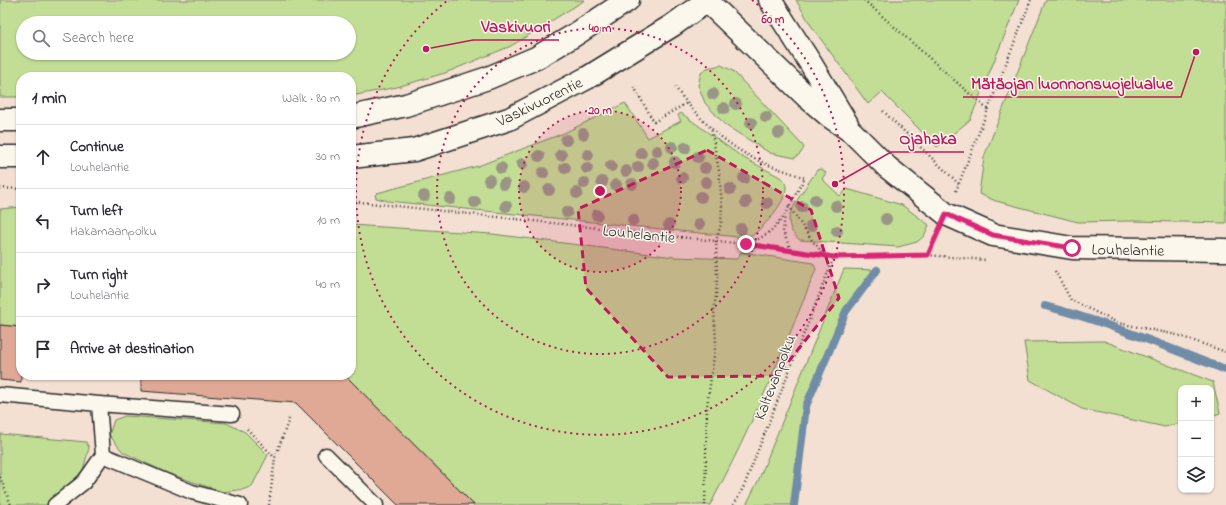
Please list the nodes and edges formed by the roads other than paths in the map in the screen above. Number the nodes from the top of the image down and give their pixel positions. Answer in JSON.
{"nodes":[{"id":1,"x":628,"y":0,"type":"edge"},
{"id":2,"x":707,"y":0,"type":"edge"},
{"id":3,"x":770,"y":0,"type":"edge"},
{"id":4,"x":356,"y":116,"type":"edge"},
{"id":5,"x":0,"y":120,"type":"edge"},
{"id":6,"x":16,"y":120,"type":"edge"},
{"id":7,"x":852,"y":132,"type":"junction"},
{"id":8,"x":356,"y":156,"type":"edge"},
{"id":9,"x":0,"y":157,"type":"edge"},
{"id":10,"x":16,"y":157,"type":"edge"},
{"id":11,"x":1226,"y":250,"type":"edge"},
{"id":12,"x":0,"y":395,"type":"edge"},
{"id":13,"x":99,"y":404,"type":"junction"},
{"id":14,"x":232,"y":414,"type":"road end"},
{"id":15,"x":103,"y":455,"type":"junction"},
{"id":16,"x":326,"y":455,"type":"dead end"},
{"id":17,"x":55,"y":505,"type":"edge"},
{"id":18,"x":240,"y":505,"type":"edge"},
{"id":19,"x":376,"y":505,"type":"edge"}],
"edges":[{"from":1,"to":4,"type":"main road"},
{"from":2,"to":7,"type":"main road","name":"Louhelantie"},
{"from":2,"to":8,"type":"main road","name":"Vaskivuorentie"},
{"from":3,"to":7,"type":"main road","name":"Louhelantie"},
{"from":5,"to":6,"type":"main road"},
{"from":7,"to":11,"type":"main road","name":"Louhelantie"},
{"from":9,"to":10,"type":"main road"},
{"from":12,"to":13,"type":"lane"},
{"from":13,"to":14,"type":"lane"},
{"from":13,"to":15,"type":"lane"},
{"from":15,"to":17,"type":"lane"},
{"from":15,"to":18,"type":"lane"},
{"from":16,"to":19,"type":"lane"}]}
